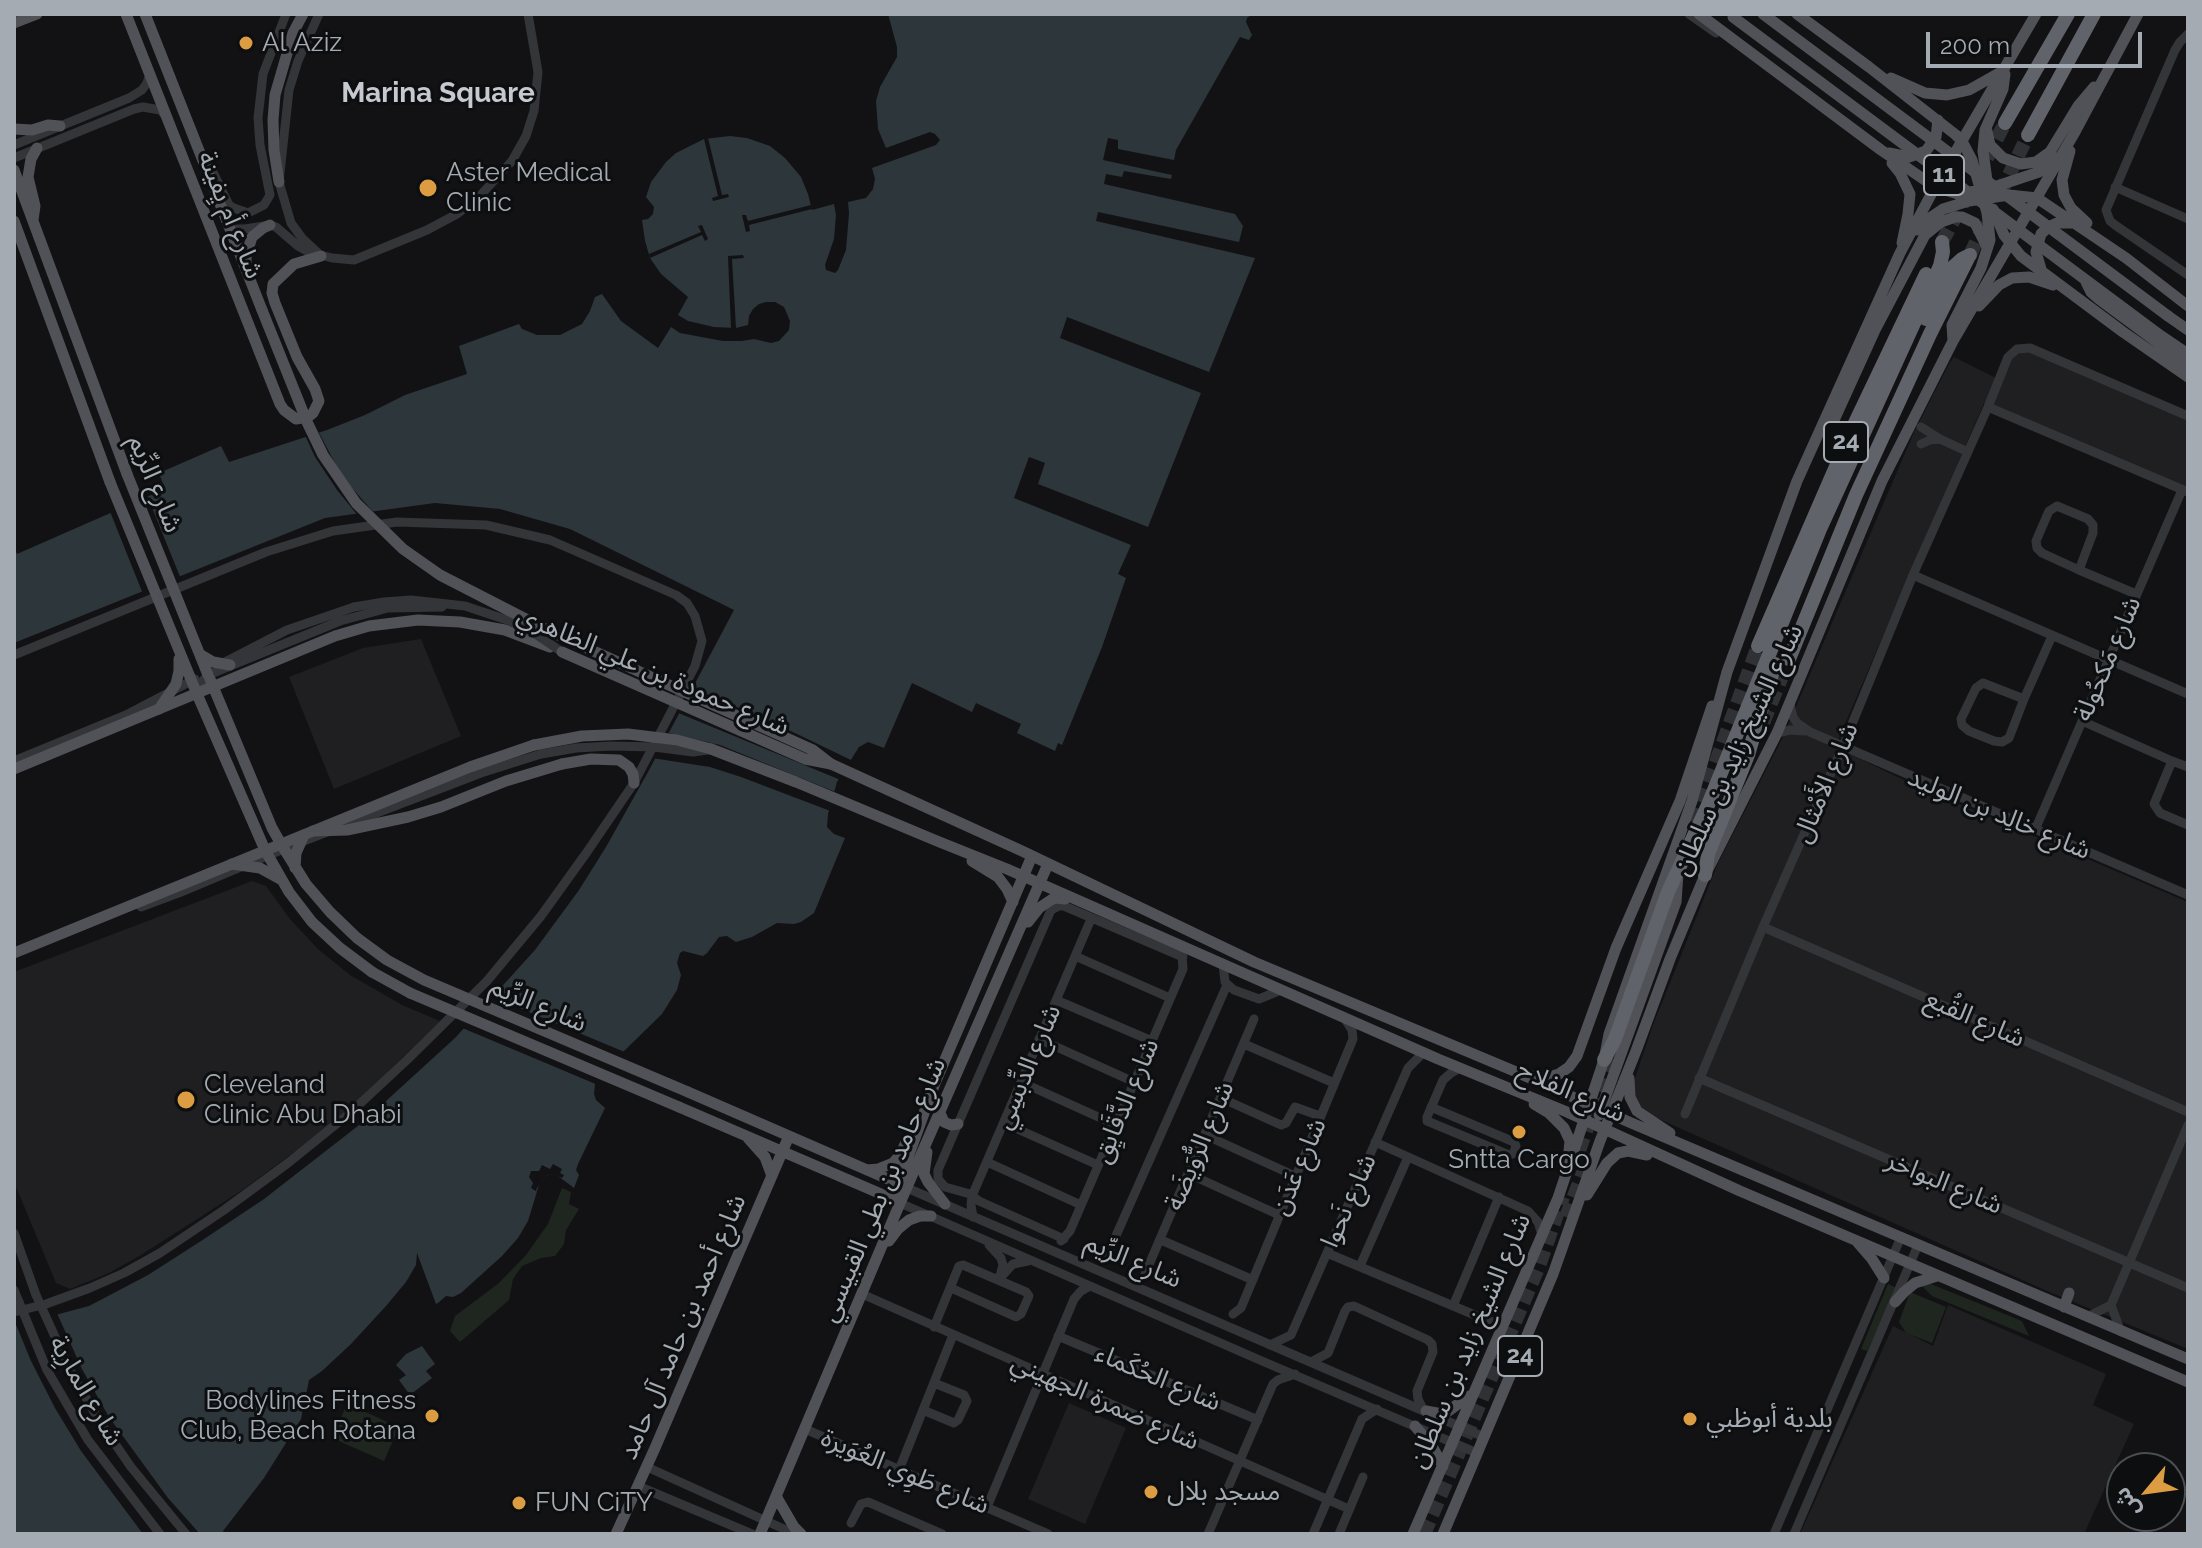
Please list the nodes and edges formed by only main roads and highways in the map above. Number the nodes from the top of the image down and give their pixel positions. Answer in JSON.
{"nodes":[{"id":1,"x":37,"y":14,"type":"edge"},
{"id":2,"x":148,"y":14,"type":"edge"},
{"id":3,"x":303,"y":14,"type":"edge"},
{"id":4,"x":1699,"y":14,"type":"edge"},
{"id":5,"x":1763,"y":14,"type":"edge"},
{"id":6,"x":1797,"y":14,"type":"edge"},
{"id":7,"x":2036,"y":14,"type":"edge"},
{"id":8,"x":2068,"y":14,"type":"edge"},
{"id":9,"x":2094,"y":14,"type":"edge"},
{"id":10,"x":2138,"y":14,"type":"edge"},
{"id":11,"x":1731,"y":15,"type":"edge"},
{"id":12,"x":126,"y":17,"type":"edge"},
{"id":13,"x":14,"y":23,"type":"edge"},
{"id":14,"x":1869,"y":67,"type":"junction"},
{"id":15,"x":2005,"y":70,"type":"junction"},
{"id":16,"x":2103,"y":80,"type":"junction"},
{"id":17,"x":1938,"y":120,"type":"junction"},
{"id":18,"x":1986,"y":123,"type":"junction"},
{"id":19,"x":2005,"y":123,"type":"tunnel mouth"},
{"id":20,"x":60,"y":126,"type":"road end"},
{"id":21,"x":14,"y":129,"type":"edge"},
{"id":22,"x":2075,"y":132,"type":"junction"},
{"id":23,"x":2028,"y":135,"type":"tunnel mouth"},
{"id":24,"x":1962,"y":141,"type":"junction"},
{"id":25,"x":37,"y":148,"type":"road end"},
{"id":26,"x":1881,"y":150,"type":"junction"},
{"id":27,"x":14,"y":170,"type":"edge"},
{"id":28,"x":192,"y":181,"type":"junction"},
{"id":29,"x":279,"y":182,"type":"road end"},
{"id":30,"x":1935,"y":187,"type":"junction"},
{"id":31,"x":1985,"y":194,"type":"junction"},
{"id":32,"x":2037,"y":198,"type":"junction"},
{"id":33,"x":32,"y":220,"type":"junction"},
{"id":34,"x":14,"y":221,"type":"edge"},
{"id":35,"x":2076,"y":223,"type":"junction"},
{"id":36,"x":270,"y":225,"type":"road end"},
{"id":37,"x":230,"y":229,"type":"junction"},
{"id":38,"x":2010,"y":244,"type":"junction"},
{"id":39,"x":1988,"y":249,"type":"junction"},
{"id":40,"x":1900,"y":253,"type":"junction"},
{"id":41,"x":321,"y":256,"type":"road end"},
{"id":42,"x":2126,"y":258,"type":"junction"},
{"id":43,"x":246,"y":269,"type":"junction"},
{"id":44,"x":2042,"y":270,"type":"junction"},
{"id":45,"x":2077,"y":297,"type":"junction"},
{"id":46,"x":2188,"y":306,"type":"edge"},
{"id":47,"x":1969,"y":314,"type":"junction"},
{"id":48,"x":2188,"y":330,"type":"edge"},
{"id":49,"x":2155,"y":336,"type":"junction"},
{"id":50,"x":1953,"y":341,"type":"junction"},
{"id":51,"x":2188,"y":354,"type":"edge"},
{"id":52,"x":2188,"y":365,"type":"edge"},
{"id":53,"x":2188,"y":377,"type":"edge"},
{"id":54,"x":1813,"y":445,"type":"junction"},
{"id":55,"x":1758,"y":646,"type":"tunnel mouth"},
{"id":56,"x":178,"y":647,"type":"junction"},
{"id":57,"x":200,"y":654,"type":"junction"},
{"id":58,"x":1789,"y":659,"type":"tunnel mouth"},
{"id":59,"x":230,"y":665,"type":"road end"},
{"id":60,"x":1727,"y":672,"type":"junction"},
{"id":61,"x":210,"y":680,"type":"junction"},
{"id":62,"x":197,"y":694,"type":"junction"},
{"id":63,"x":159,"y":709,"type":"junction"},
{"id":64,"x":831,"y":764,"type":"junction"},
{"id":65,"x":14,"y":769,"type":"edge"},
{"id":66,"x":634,"y":783,"type":"road end"},
{"id":67,"x":949,"y":817,"type":"joint"},
{"id":68,"x":308,"y":833,"type":"junction"},
{"id":69,"x":937,"y":841,"type":"junction"},
{"id":70,"x":284,"y":846,"type":"junction"},
{"id":71,"x":265,"y":850,"type":"junction"},
{"id":72,"x":1032,"y":856,"type":"junction"},
{"id":73,"x":232,"y":864,"type":"junction"},
{"id":74,"x":1048,"y":864,"type":"junction"},
{"id":75,"x":295,"y":868,"type":"junction"},
{"id":76,"x":1678,"y":871,"type":"junction"},
{"id":77,"x":1705,"y":875,"type":"junction"},
{"id":78,"x":1023,"y":876,"type":"junction"},
{"id":79,"x":282,"y":881,"type":"junction"},
{"id":80,"x":1039,"y":883,"type":"junction"},
{"id":81,"x":1074,"y":899,"type":"junction"},
{"id":82,"x":1013,"y":902,"type":"junction"},
{"id":83,"x":1020,"y":931,"type":"junction"},
{"id":84,"x":14,"y":955,"type":"edge"},
{"id":85,"x":1604,"y":1060,"type":"junction"},
{"id":86,"x":1629,"y":1070,"type":"junction"},
{"id":87,"x":1514,"y":1071,"type":"junction"},
{"id":88,"x":935,"y":1083,"type":"junction"},
{"id":89,"x":1510,"y":1088,"type":"junction"},
{"id":90,"x":1594,"y":1106,"type":"junction"},
{"id":91,"x":940,"y":1113,"type":"junction"},
{"id":92,"x":1611,"y":1114,"type":"junction"},
{"id":93,"x":1583,"y":1121,"type":"junction"},
{"id":94,"x":958,"y":1124,"type":"road end"},
{"id":95,"x":1604,"y":1130,"type":"junction"},
{"id":96,"x":742,"y":1132,"type":"junction"},
{"id":97,"x":789,"y":1136,"type":"junction"},
{"id":98,"x":925,"y":1147,"type":"junction"},
{"id":99,"x":784,"y":1150,"type":"junction"},
{"id":100,"x":1709,"y":1156,"type":"junction"},
{"id":101,"x":1675,"y":1161,"type":"junction"},
{"id":102,"x":866,"y":1170,"type":"junction"},
{"id":103,"x":772,"y":1176,"type":"junction"},
{"id":104,"x":902,"y":1185,"type":"junction"},
{"id":105,"x":1558,"y":1198,"type":"junction"},
{"id":106,"x":896,"y":1200,"type":"junction"},
{"id":107,"x":945,"y":1204,"type":"road end"},
{"id":108,"x":1576,"y":1212,"type":"junction"},
{"id":109,"x":931,"y":1216,"type":"road end"},
{"id":110,"x":1852,"y":1237,"type":"junction"},
{"id":111,"x":877,"y":1258,"type":"junction"},
{"id":112,"x":1938,"y":1276,"type":"junction"},
{"id":113,"x":1884,"y":1278,"type":"road end"},
{"id":114,"x":2069,"y":1293,"type":"dead end"},
{"id":115,"x":1895,"y":1302,"type":"road end"},
{"id":116,"x":2064,"y":1307,"type":"junction"},
{"id":117,"x":2188,"y":1359,"type":"edge"},
{"id":118,"x":2188,"y":1382,"type":"edge"},
{"id":119,"x":1472,"y":1393,"type":"junction"},
{"id":120,"x":1426,"y":1411,"type":"road end"},
{"id":121,"x":1415,"y":1426,"type":"road end"},
{"id":122,"x":1443,"y":1466,"type":"junction"},
{"id":123,"x":776,"y":1496,"type":"junction"},
{"id":124,"x":616,"y":1534,"type":"edge"},
{"id":125,"x":760,"y":1534,"type":"edge"},
{"id":126,"x":798,"y":1534,"type":"edge"},
{"id":127,"x":1413,"y":1534,"type":"edge"},
{"id":128,"x":1443,"y":1534,"type":"edge"}],
"edges":[{"from":1,"to":13,"type":"main road"},
{"from":2,"to":37,"type":"main road","name":"شارع أم يِفينة"},
{"from":3,"to":29,"type":"main road"},
{"from":4,"to":26,"type":"main road"},
{"from":5,"to":48,"type":"main road","number":"11","bridge":true},
{"from":6,"to":14,"type":"main road"},
{"from":7,"to":15,"type":"main road","name":"شارع الشيخ زايد بن سلطان","number":"24"},
{"from":8,"to":19,"type":"highway"},
{"from":9,"to":23,"type":"highway"},
{"from":10,"to":16,"type":"main road","name":"شارع الشيخ زايد بن سلطان","number":"24"},
{"from":11,"to":49,"type":"main road","number":"11","bridge":true},
{"from":12,"to":28,"type":"main road","name":"شارع أم يِفينة"},
{"from":14,"to":15,"type":"main road"},
{"from":14,"to":17,"type":"main road"},
{"from":15,"to":18,"type":"main road"},
{"from":15,"to":24,"type":"main road","name":"شارع الشيخ زايد بن سلطان","number":"24"},
{"from":16,"to":18,"type":"main road"},
{"from":16,"to":22,"type":"main road","name":"شارع الشيخ زايد بن سلطان","number":"24"},
{"from":17,"to":24,"type":"main road"},
{"from":17,"to":26,"type":"main road"},
{"from":18,"to":31,"type":"main road"},
{"from":20,"to":21,"type":"main road"},
{"from":22,"to":31,"type":"main road"},
{"from":22,"to":32,"type":"main road","name":"شارع الشيخ زايد بن سلطان","number":"24"},
{"from":22,"to":42,"type":"main road"},
{"from":24,"to":30,"type":"main road","name":"شارع الشيخ زايد بن سلطان","number":"24"},
{"from":24,"to":31,"type":"main road"},
{"from":25,"to":33,"type":"main road"},
{"from":26,"to":30,"type":"main road"},
{"from":26,"to":40,"type":"main road"},
{"from":27,"to":33,"type":"main road","name":"شارع الرِّيم"},
{"from":28,"to":37,"type":"main road"},
{"from":28,"to":41,"type":"main road","name":"شارع أم يِفينة"},
{"from":30,"to":31,"type":"main road"},
{"from":30,"to":40,"type":"main road","name":"شارع الشيخ زايد بن سلطان","number":"24"},
{"from":31,"to":32,"type":"main road"},
{"from":31,"to":38,"type":"main road"},
{"from":31,"to":39,"type":"main road"},
{"from":31,"to":40,"type":"main road"},
{"from":32,"to":35,"type":"main road"},
{"from":32,"to":38,"type":"main road","name":"شارع الشيخ زايد بن سلطان","number":"24"},
{"from":33,"to":57,"type":"main road","name":"شارع الرِّيم","bridge":true},
{"from":34,"to":56,"type":"main road","name":"شارع الرِّيم","bridge":true},
{"from":35,"to":42,"type":"main road"},
{"from":35,"to":44,"type":"main road"},
{"from":36,"to":43,"type":"main road"},
{"from":37,"to":43,"type":"main road","name":"شارع أم يِفينة"},
{"from":38,"to":44,"type":"main road"},
{"from":38,"to":47,"type":"main road","name":"شارع الشيخ زايد بن سلطان","number":"24"},
{"from":39,"to":50,"type":"main road"},
{"from":39,"to":54,"type":"main road"},
{"from":40,"to":54,"type":"main road","name":"شارع الشيخ زايد بن سلطان","number":"24"},
{"from":42,"to":46,"type":"main road"},
{"from":43,"to":64,"type":"main road","name":"شارع أم يِفينة","bridge":true},
{"from":44,"to":45,"type":"main road"},
{"from":45,"to":47,"type":"main road"},
{"from":45,"to":53,"type":"main road"},
{"from":47,"to":50,"type":"main road","name":"شارع الشيخ زايد بن سلطان","number":"24"},
{"from":49,"to":51,"type":"main road","number":"11"},
{"from":49,"to":52,"type":"main road"},
{"from":50,"to":77,"type":"main road","name":"شارع الشيخ زايد بن سلطان","number":"24"},
{"from":54,"to":60,"type":"main road","name":"شارع الشيخ زايد بن سلطان","number":"24"},
{"from":55,"to":76,"type":"highway","name":"شارع الشيخ زايد بن سلطان","number":"24"},
{"from":56,"to":62,"type":"main road","name":"شارع الرِّيم","bridge":true},
{"from":56,"to":63,"type":"main road","bridge":true},
{"from":57,"to":59,"type":"main road","bridge":true},
{"from":57,"to":61,"type":"main road","name":"شارع الرِّيم","bridge":true},
{"from":58,"to":77,"type":"highway","name":"شارع الشيخ زايد بن سلطان","number":"24"},
{"from":60,"to":85,"type":"main road","name":"شارع الشيخ زايد بن سلطان","number":"24"},
{"from":60,"to":87,"type":"main road"},
{"from":61,"to":62,"type":"main road","name":"شارع حمودة بن علي الظاهري"},
{"from":61,"to":64,"type":"main road","name":"شارع حمودة بن علي الظاهري","bridge":true},
{"from":61,"to":70,"type":"main road","name":"شارع الرِّيم"},
{"from":62,"to":63,"type":"main road","name":"شارع حمودة بن علي الظاهري"},
{"from":62,"to":71,"type":"main road","name":"شارع الرِّيم"},
{"from":63,"to":65,"type":"main road","name":"شارع حمودة بن علي الظاهري"},
{"from":64,"to":67,"type":"main road","name":"شارع حمودة بن علي الظاهري"},
{"from":66,"to":68,"type":"main road","bridge":true},
{"from":67,"to":72,"type":"main road","name":"شارع الفلاح"},
{"from":68,"to":69,"type":"main road","name":"شارع حمودة بن علي الظاهري","bridge":true},
{"from":68,"to":70,"type":"main road","name":"شارع حمودة بن علي الظاهري","bridge":true},
{"from":68,"to":75,"type":"main road","bridge":true},
{"from":69,"to":78,"type":"main road","name":"شارع الفلاح"},
{"from":69,"to":82,"type":"main road"},
{"from":70,"to":71,"type":"main road","name":"شارع حمودة بن علي الظاهري","bridge":true},
{"from":70,"to":75,"type":"main road","name":"شارع الرِّيم","bridge":true},
{"from":71,"to":73,"type":"main road","name":"شارع حمودة بن علي الظاهري"},
{"from":71,"to":79,"type":"main road","name":"شارع الرِّيم","bridge":true},
{"from":72,"to":74,"type":"main road","name":"شارع الفلاح"},
{"from":72,"to":78,"type":"main road","name":"شارع حامد بن بطي القبيسي"},
{"from":73,"to":79,"type":"main road","bridge":true},
{"from":73,"to":84,"type":"main road","name":"شارع حمودة بن علي الظاهري"},
{"from":74,"to":80,"type":"main road","name":"شارع حامد بن بطي القبيسي"},
{"from":74,"to":87,"type":"main road","name":"شارع الفلاح"},
{"from":75,"to":97,"type":"main road","name":"شارع الرِّيم","bridge":true},
{"from":76,"to":85,"type":"highway"},
{"from":76,"to":90,"type":"main road"},
{"from":77,"to":86,"type":"main road","name":"شارع الشيخ زايد بن سلطان","number":"24"},
{"from":78,"to":80,"type":"main road","name":"شارع الفلاح"},
{"from":78,"to":82,"type":"main road","name":"شارع حامد بن بطي القبيسي"},
{"from":79,"to":96,"type":"main road","name":"شارع الرِّيم","bridge":true},
{"from":80,"to":81,"type":"main road","name":"شارع الفلاح"},
{"from":80,"to":83,"type":"main road","name":"شارع حامد بن بطي القبيسي"},
{"from":81,"to":83,"type":"main road"},
{"from":81,"to":89,"type":"main road","name":"شارع الفلاح"},
{"from":82,"to":88,"type":"main road","name":"شارع حامد بن بطي القبيسي"},
{"from":83,"to":91,"type":"main road","name":"شارع حامد بن بطي القبيسي"},
{"from":85,"to":90,"type":"main road","name":"شارع الشيخ زايد بن سلطان","number":"24"},
{"from":86,"to":92,"type":"main road","name":"شارع الشيخ زايد بن سلطان","number":"24"},
{"from":86,"to":100,"type":"main road"},
{"from":87,"to":90,"type":"main road","name":"شارع الفلاح"},
{"from":88,"to":102,"type":"main road"},
{"from":88,"to":104,"type":"main road","name":"شارع حامد بن بطي القبيسي"},
{"from":89,"to":93,"type":"main road","name":"شارع الفلاح"},
{"from":89,"to":105,"type":"main road"},
{"from":90,"to":92,"type":"main road","name":"شارع الفلاح"},
{"from":90,"to":93,"type":"main road","name":"شارع الشيخ زايد بن سلطان","number":"24"},
{"from":90,"to":95,"type":"main road"},
{"from":91,"to":94,"type":"main road"},
{"from":91,"to":98,"type":"main road","name":"شارع حامد بن بطي القبيسي"},
{"from":92,"to":95,"type":"main road","name":"شارع الشيخ زايد بن سلطان","number":"24"},
{"from":92,"to":100,"type":"main road","name":"شارع الفلاح"},
{"from":93,"to":95,"type":"main road","name":"شارع الفلاح"},
{"from":93,"to":105,"type":"main road","name":"شارع الشيخ زايد بن سلطان","number":"24"},
{"from":95,"to":101,"type":"main road","name":"شارع الفلاح"},
{"from":95,"to":108,"type":"main road","name":"شارع الشيخ زايد بن سلطان","number":"24"},
{"from":96,"to":99,"type":"main road","name":"شارع الرِّيم"},
{"from":96,"to":103,"type":"main road"},
{"from":97,"to":99,"type":"main road","name":"شارع أحمد بن حامد آل حامد"},
{"from":97,"to":102,"type":"main road","name":"شارع الرِّيم"},
{"from":98,"to":104,"type":"main road","name":"شارع حامد بن بطي القبيسي"},
{"from":98,"to":107,"type":"main road"},
{"from":99,"to":103,"type":"main road","name":"شارع أحمد بن حامد آل حامد"},
{"from":99,"to":106,"type":"main road","name":"شارع الرِّيم"},
{"from":100,"to":116,"type":"main road","name":"شارع الفلاح"},
{"from":101,"to":108,"type":"main road"},
{"from":101,"to":110,"type":"main road","name":"شارع الفلاح"},
{"from":102,"to":104,"type":"main road","name":"شارع الرِّيم"},
{"from":103,"to":124,"type":"main road","name":"شارع أحمد بن حامد آل حامد"},
{"from":104,"to":106,"type":"main road","name":"شارع حامد بن بطي القبيسي"},
{"from":105,"to":119,"type":"main road","name":"شارع الشيخ زايد بن سلطان","number":"24"},
{"from":106,"to":111,"type":"main road","name":"شارع حامد بن بطي القبيسي"},
{"from":108,"to":128,"type":"main road","name":"شارع الشيخ زايد بن سلطان","number":"24"},
{"from":109,"to":111,"type":"main road"},
{"from":110,"to":112,"type":"main road","name":"شارع الفلاح"},
{"from":110,"to":113,"type":"main road"},
{"from":111,"to":123,"type":"main road","name":"شارع حامد بن بطي القبيسي"},
{"from":112,"to":115,"type":"main road"},
{"from":112,"to":118,"type":"main road","name":"شارع الفلاح"},
{"from":114,"to":116,"type":"main road"},
{"from":116,"to":117,"type":"main road","name":"شارع الفلاح"},
{"from":119,"to":120,"type":"main road"},
{"from":119,"to":122,"type":"main road","name":"شارع الشيخ زايد بن سلطان","number":"24"},
{"from":121,"to":122,"type":"main road"},
{"from":122,"to":127,"type":"main road","name":"شارع الشيخ زايد بن سلطان","number":"24"},
{"from":123,"to":125,"type":"main road","name":"شارع حامد بن بطي القبيسي"},
{"from":123,"to":126,"type":"main road"}]}
